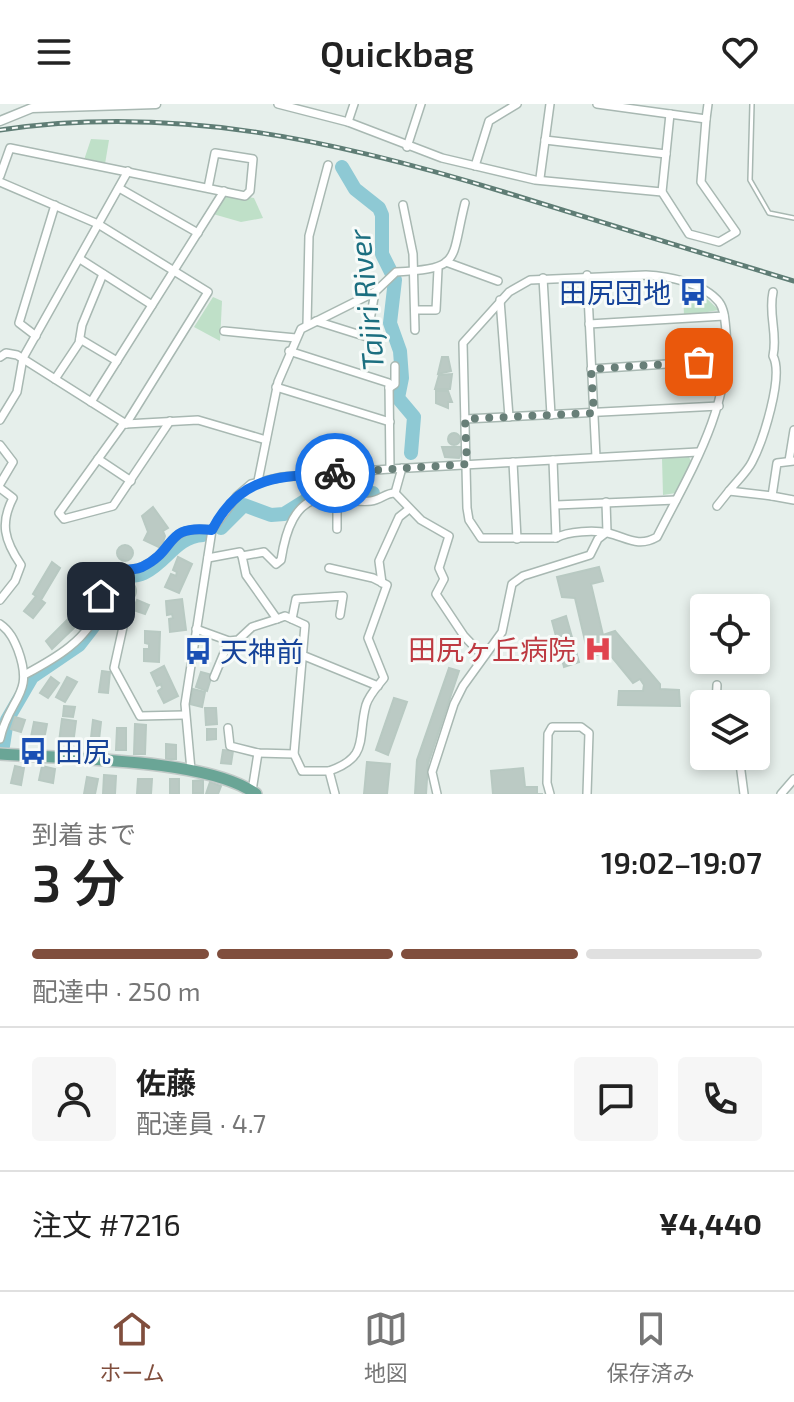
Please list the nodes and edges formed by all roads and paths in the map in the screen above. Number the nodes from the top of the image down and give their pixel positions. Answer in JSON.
{"nodes":[{"id":1,"x":156,"y":104,"type":"edge"},
{"id":2,"x":278,"y":104,"type":"edge"},
{"id":3,"x":354,"y":104,"type":"edge"},
{"id":4,"x":421,"y":104,"type":"edge"},
{"id":5,"x":550,"y":104,"type":"edge"},
{"id":6,"x":597,"y":104,"type":"edge"},
{"id":7,"x":708,"y":104,"type":"edge"},
{"id":8,"x":752,"y":104,"type":"edge"},
{"id":9,"x":513,"y":105,"type":"edge"},
{"id":10,"x":670,"y":114,"type":"junction"},
{"id":11,"x":706,"y":119,"type":"junction"},
{"id":12,"x":0,"y":121,"type":"edge"},
{"id":13,"x":344,"y":121,"type":"junction"},
{"id":14,"x":545,"y":140,"type":"junction"},
{"id":15,"x":407,"y":147,"type":"junction"},
{"id":16,"x":666,"y":154,"type":"junction"},
{"id":17,"x":328,"y":165,"type":"dead end"},
{"id":18,"x":475,"y":166,"type":"junction"},
{"id":19,"x":128,"y":171,"type":"junction"},
{"id":20,"x":0,"y":176,"type":"edge"},
{"id":21,"x":540,"y":178,"type":"junction"},
{"id":22,"x":0,"y":182,"type":"edge"},
{"id":23,"x":119,"y":188,"type":"junction"},
{"id":24,"x":208,"y":188,"type":"junction"},
{"id":25,"x":224,"y":191,"type":"junction"},
{"id":26,"x":662,"y":192,"type":"junction"},
{"id":27,"x":465,"y":203,"type":"dead end"},
{"id":28,"x":55,"y":205,"type":"junction"},
{"id":29,"x":403,"y":205,"type":"dead end"},
{"id":30,"x":794,"y":218,"type":"edge"},
{"id":31,"x":98,"y":224,"type":"junction"},
{"id":32,"x":198,"y":233,"type":"junction"},
{"id":33,"x":80,"y":259,"type":"junction"},
{"id":34,"x":446,"y":262,"type":"junction"},
{"id":35,"x":438,"y":269,"type":"junction"},
{"id":36,"x":175,"y":270,"type":"junction"},
{"id":37,"x":414,"y":273,"type":"junction"},
{"id":38,"x":103,"y":274,"type":"junction"},
{"id":39,"x":587,"y":275,"type":"junction"},
{"id":40,"x":543,"y":278,"type":"junction"},
{"id":41,"x":498,"y":281,"type":"dead end"},
{"id":42,"x":375,"y":292,"type":"junction"},
{"id":43,"x":773,"y":292,"type":"dead end"},
{"id":44,"x":500,"y":300,"type":"junction"},
{"id":45,"x":152,"y":305,"type":"junction"},
{"id":46,"x":415,"y":310,"type":"junction"},
{"id":47,"x":724,"y":316,"type":"junction"},
{"id":48,"x":316,"y":321,"type":"junction"},
{"id":49,"x":589,"y":324,"type":"junction"},
{"id":50,"x":307,"y":325,"type":"junction"},
{"id":51,"x":415,"y":330,"type":"dead end"},
{"id":52,"x":224,"y":331,"type":"dead end"},
{"id":53,"x":36,"y":336,"type":"junction"},
{"id":54,"x":296,"y":338,"type":"junction"},
{"id":55,"x":80,"y":339,"type":"junction"},
{"id":56,"x":289,"y":351,"type":"junction"},
{"id":57,"x":0,"y":357,"type":"edge"},
{"id":58,"x":23,"y":358,"type":"junction"},
{"id":59,"x":727,"y":360,"type":"junction"},
{"id":60,"x":117,"y":361,"type":"junction"},
{"id":61,"x":395,"y":366,"type":"dead end"},
{"id":62,"x":591,"y":369,"type":"junction"},
{"id":63,"x":55,"y":379,"type":"junction"},
{"id":64,"x":276,"y":387,"type":"junction"},
{"id":65,"x":389,"y":388,"type":"junction"},
{"id":66,"x":91,"y":402,"type":"junction"},
{"id":67,"x":719,"y":406,"type":"junction"},
{"id":68,"x":594,"y":413,"type":"junction"},
{"id":69,"x":551,"y":415,"type":"junction"},
{"id":70,"x":509,"y":417,"type":"junction"},
{"id":71,"x":465,"y":419,"type":"junction"},
{"id":72,"x":0,"y":420,"type":"edge"},
{"id":73,"x":170,"y":421,"type":"junction"},
{"id":74,"x":390,"y":422,"type":"junction"},
{"id":75,"x":125,"y":423,"type":"junction"},
{"id":76,"x":794,"y":430,"type":"edge"},
{"id":77,"x":266,"y":440,"type":"junction"},
{"id":78,"x":0,"y":445,"type":"edge"},
{"id":79,"x":698,"y":452,"type":"junction"},
{"id":80,"x":596,"y":457,"type":"junction"},
{"id":81,"x":98,"y":459,"type":"junction"},
{"id":82,"x":553,"y":460,"type":"junction"},
{"id":83,"x":792,"y":461,"type":"edge"},
{"id":84,"x":513,"y":462,"type":"junction"},
{"id":85,"x":467,"y":464,"type":"junction"},
{"id":86,"x":402,"y":468,"type":"junction"},
{"id":87,"x":390,"y":469,"type":"junction"},
{"id":88,"x":131,"y":481,"type":"junction"},
{"id":89,"x":258,"y":481,"type":"junction"},
{"id":90,"x":0,"y":486,"type":"edge"},
{"id":91,"x":729,"y":491,"type":"junction"},
{"id":92,"x":395,"y":493,"type":"junction"},
{"id":93,"x":772,"y":496,"type":"junction"},
{"id":94,"x":337,"y":499,"type":"junction"},
{"id":95,"x":676,"y":500,"type":"junction"},
{"id":96,"x":794,"y":500,"type":"edge"},
{"id":97,"x":606,"y":502,"type":"junction"},
{"id":98,"x":556,"y":505,"type":"junction"},
{"id":99,"x":717,"y":506,"type":"dead end"},
{"id":100,"x":409,"y":509,"type":"junction"},
{"id":101,"x":337,"y":529,"type":"dead end"},
{"id":102,"x":212,"y":530,"type":"junction"},
{"id":103,"x":607,"y":532,"type":"junction"},
{"id":104,"x":556,"y":538,"type":"junction"},
{"id":105,"x":517,"y":539,"type":"junction"},
{"id":106,"x":242,"y":556,"type":"junction"},
{"id":107,"x":208,"y":558,"type":"junction"},
{"id":108,"x":329,"y":568,"type":"dead end"},
{"id":109,"x":382,"y":583,"type":"junction"},
{"id":110,"x":0,"y":600,"type":"edge"},
{"id":111,"x":103,"y":609,"type":"junction"},
{"id":112,"x":340,"y":615,"type":"dead end"},
{"id":113,"x":277,"y":619,"type":"junction"},
{"id":114,"x":292,"y":619,"type":"junction"},
{"id":115,"x":0,"y":624,"type":"edge"},
{"id":116,"x":196,"y":629,"type":"junction"},
{"id":117,"x":229,"y":641,"type":"junction"},
{"id":118,"x":302,"y":655,"type":"junction"},
{"id":119,"x":483,"y":656,"type":"junction"},
{"id":120,"x":26,"y":674,"type":"junction"},
{"id":121,"x":214,"y":677,"type":"dead end"},
{"id":122,"x":717,"y":685,"type":"dead end"},
{"id":123,"x":378,"y":686,"type":"junction"},
{"id":124,"x":717,"y":690,"type":"edge"},
{"id":125,"x":184,"y":715,"type":"junction"},
{"id":126,"x":228,"y":728,"type":"dead end"},
{"id":127,"x":0,"y":739,"type":"edge"},
{"id":128,"x":258,"y":753,"type":"junction"},
{"id":129,"x":0,"y":754,"type":"edge"},
{"id":130,"x":294,"y":754,"type":"junction"},
{"id":131,"x":191,"y":770,"type":"junction"},
{"id":132,"x":741,"y":770,"type":"edge"},
{"id":133,"x":329,"y":771,"type":"junction"},
{"id":134,"x":794,"y":779,"type":"edge"},
{"id":135,"x":254,"y":793,"type":"edge"},
{"id":136,"x":335,"y":794,"type":"edge"},
{"id":137,"x":437,"y":794,"type":"edge"},
{"id":138,"x":550,"y":794,"type":"edge"},
{"id":139,"x":587,"y":794,"type":"edge"},
{"id":140,"x":744,"y":794,"type":"edge"},
{"id":141,"x":781,"y":794,"type":"edge"}],
"edges":[{"from":1,"to":12,"type":"street"},
{"from":2,"to":13,"type":"street"},
{"from":3,"to":13,"type":"street"},
{"from":4,"to":15,"type":"street"},
{"from":5,"to":14,"type":"street"},
{"from":6,"to":10,"type":"street"},
{"from":7,"to":11,"type":"street"},
{"from":8,"to":30,"type":"lane"},
{"from":9,"to":18,"type":"street"},
{"from":10,"to":11,"type":"street"},
{"from":10,"to":16,"type":"street"},
{"from":11,"to":26,"type":"street"},
{"from":13,"to":15,"type":"street"},
{"from":14,"to":16,"type":"street"},
{"from":14,"to":21,"type":"street"},
{"from":15,"to":18,"type":"street"},
{"from":16,"to":26,"type":"street"},
{"from":17,"to":50,"type":"street"},
{"from":18,"to":21,"type":"street"},
{"from":19,"to":20,"type":"street"},
{"from":19,"to":23,"type":"street"},
{"from":19,"to":24,"type":"street"},
{"from":21,"to":26,"type":"street"},
{"from":22,"to":28,"type":"street"},
{"from":23,"to":31,"type":"street"},
{"from":23,"to":32,"type":"street"},
{"from":24,"to":25,"type":"street"},
{"from":24,"to":25,"type":"street"},
{"from":25,"to":32,"type":"street"},
{"from":27,"to":34,"type":"street"},
{"from":28,"to":31,"type":"street"},
{"from":28,"to":53,"type":"street"},
{"from":29,"to":37,"type":"street"},
{"from":31,"to":33,"type":"street"},
{"from":31,"to":36,"type":"street"},
{"from":32,"to":36,"type":"street"},
{"from":33,"to":38,"type":"street"},
{"from":33,"to":53,"type":"street"},
{"from":34,"to":35,"type":"street"},
{"from":34,"to":41,"type":"street"},
{"from":35,"to":37,"type":"street"},
{"from":35,"to":46,"type":"street"},
{"from":36,"to":45,"type":"street"},
{"from":36,"to":75,"type":"street"},
{"from":37,"to":42,"type":"street"},
{"from":37,"to":46,"type":"street"},
{"from":38,"to":45,"type":"street"},
{"from":38,"to":55,"type":"street"},
{"from":39,"to":40,"type":"street"},
{"from":39,"to":47,"type":"street"},
{"from":39,"to":49,"type":"street"},
{"from":40,"to":44,"type":"street"},
{"from":40,"to":69,"type":"street"},
{"from":42,"to":48,"type":"street"},
{"from":42,"to":48,"type":"street"},
{"from":43,"to":91,"type":"street"},
{"from":44,"to":70,"type":"street"},
{"from":44,"to":71,"type":"street"},
{"from":45,"to":60,"type":"street"},
{"from":46,"to":51,"type":"street"},
{"from":47,"to":49,"type":"street"},
{"from":47,"to":59,"type":"street"},
{"from":48,"to":50,"type":"street"},
{"from":49,"to":62,"type":"street"},
{"from":50,"to":54,"type":"street"},
{"from":52,"to":54,"type":"street"},
{"from":53,"to":58,"type":"street"},
{"from":54,"to":56,"type":"street"},
{"from":55,"to":60,"type":"street"},
{"from":55,"to":63,"type":"street"},
{"from":56,"to":64,"type":"street"},
{"from":56,"to":65,"type":"street"},
{"from":57,"to":58,"type":"street"},
{"from":58,"to":63,"type":"street"},
{"from":58,"to":72,"type":"street"},
{"from":59,"to":62,"type":"street"},
{"from":59,"to":67,"type":"street"},
{"from":60,"to":66,"type":"street"},
{"from":61,"to":65,"type":"street"},
{"from":62,"to":68,"type":"street"},
{"from":63,"to":66,"type":"street"},
{"from":64,"to":74,"type":"street"},
{"from":64,"to":77,"type":"street"},
{"from":65,"to":74,"type":"street"},
{"from":66,"to":75,"type":"street"},
{"from":67,"to":68,"type":"street"},
{"from":67,"to":79,"type":"street"},
{"from":68,"to":69,"type":"street"},
{"from":68,"to":80,"type":"street"},
{"from":69,"to":70,"type":"street"},
{"from":70,"to":71,"type":"street"},
{"from":71,"to":85,"type":"street"},
{"from":73,"to":75,"type":"street"},
{"from":73,"to":77,"type":"street"},
{"from":73,"to":88,"type":"street"},
{"from":74,"to":87,"type":"street"},
{"from":75,"to":81,"type":"street"},
{"from":76,"to":83,"type":"street"},
{"from":77,"to":89,"type":"street"},
{"from":78,"to":90,"type":"street"},
{"from":79,"to":80,"type":"street"},
{"from":79,"to":95,"type":"street"},
{"from":80,"to":82,"type":"street"},
{"from":81,"to":88,"type":"street"},
{"from":81,"to":88,"type":"street"},
{"from":82,"to":84,"type":"street"},
{"from":82,"to":98,"type":"street"},
{"from":83,"to":93,"type":"street"},
{"from":84,"to":85,"type":"street"},
{"from":84,"to":105,"type":"street"},
{"from":85,"to":86,"type":"street"},
{"from":85,"to":105,"type":"street"},
{"from":86,"to":87,"type":"street"},
{"from":86,"to":92,"type":"street"},
{"from":87,"to":89,"type":"street"},
{"from":89,"to":102,"type":"street"},
{"from":90,"to":110,"type":"street"},
{"from":91,"to":93,"type":"street"},
{"from":91,"to":99,"type":"street"},
{"from":92,"to":94,"type":"street"},
{"from":92,"to":100,"type":"street"},
{"from":93,"to":96,"type":"street"},
{"from":94,"to":101,"type":"street"},
{"from":94,"to":106,"type":"street"},
{"from":95,"to":97,"type":"street"},
{"from":95,"to":103,"type":"street"},
{"from":97,"to":98,"type":"street"},
{"from":97,"to":103,"type":"street"},
{"from":98,"to":104,"type":"street"},
{"from":100,"to":109,"type":"street"},
{"from":100,"to":119,"type":"street"},
{"from":102,"to":107,"type":"street"},
{"from":102,"to":111,"type":"street"},
{"from":103,"to":104,"type":"street"},
{"from":103,"to":119,"type":"street"},
{"from":104,"to":105,"type":"street"},
{"from":106,"to":107,"type":"street"},
{"from":106,"to":113,"type":"street"},
{"from":107,"to":116,"type":"street"},
{"from":108,"to":109,"type":"street"},
{"from":109,"to":123,"type":"street"},
{"from":111,"to":120,"type":"street"},
{"from":111,"to":125,"type":"street"},
{"from":112,"to":114,"type":"street"},
{"from":113,"to":114,"type":"street"},
{"from":113,"to":117,"type":"street"},
{"from":114,"to":118,"type":"street"},
{"from":115,"to":120,"type":"street"},
{"from":116,"to":117,"type":"street"},
{"from":116,"to":125,"type":"street"},
{"from":117,"to":121,"type":"street"},
{"from":118,"to":123,"type":"street"},
{"from":118,"to":130,"type":"street"},
{"from":119,"to":137,"type":"street"},
{"from":120,"to":127,"type":"street"},
{"from":122,"to":124,"type":"street"},
{"from":123,"to":133,"type":"street"},
{"from":125,"to":131,"type":"street"},
{"from":126,"to":128,"type":"street"},
{"from":128,"to":130,"type":"street"},
{"from":128,"to":135,"type":"street"},
{"from":129,"to":131,"type":"main road"},
{"from":130,"to":133,"type":"street"},
{"from":131,"to":135,"type":"main road"},
{"from":132,"to":140,"type":"street"},
{"from":133,"to":136,"type":"street"},
{"from":134,"to":141,"type":"street"},
{"from":138,"to":139,"type":"street"}]}
